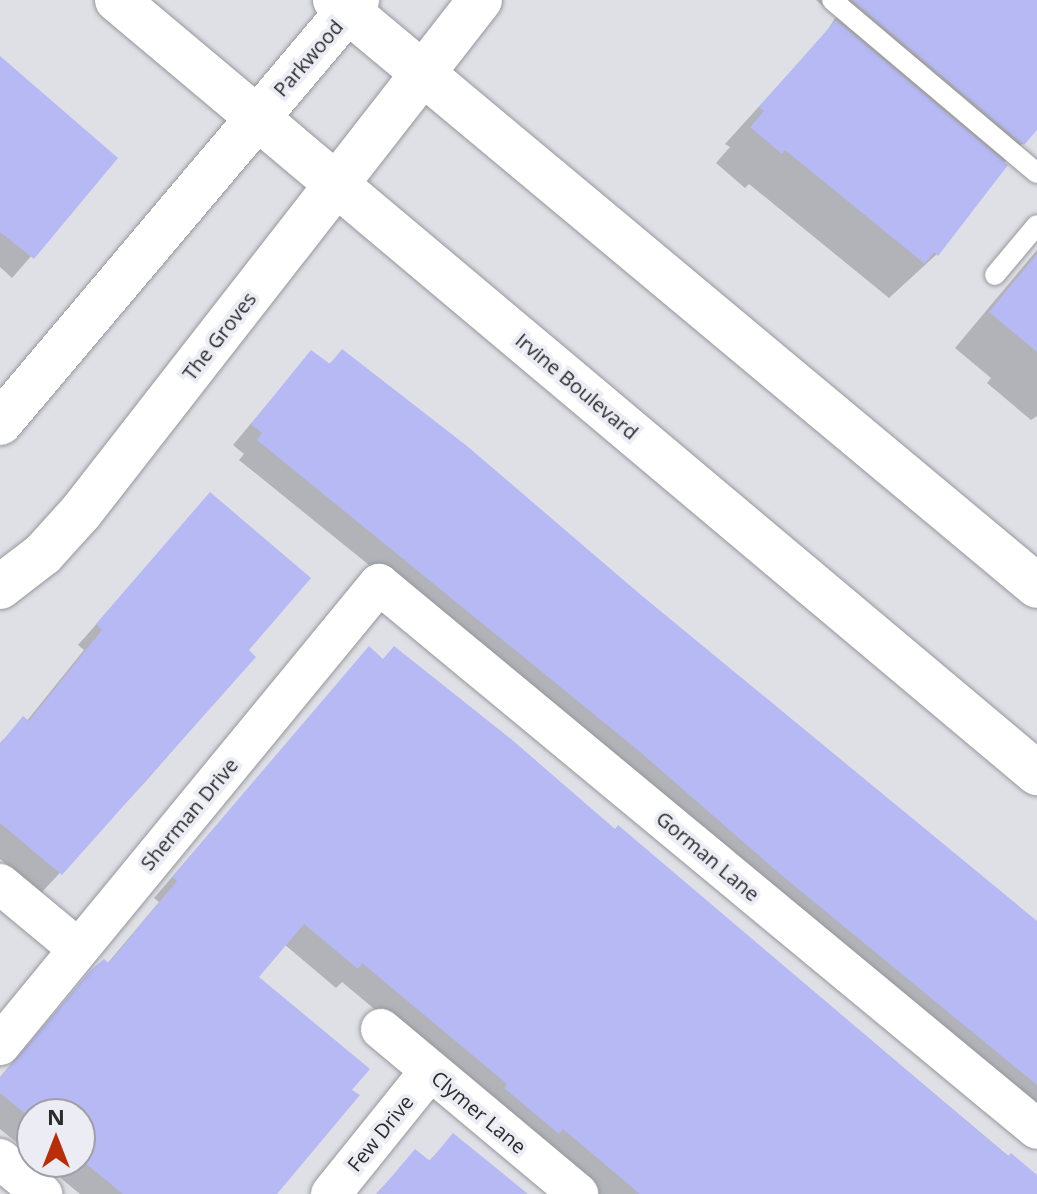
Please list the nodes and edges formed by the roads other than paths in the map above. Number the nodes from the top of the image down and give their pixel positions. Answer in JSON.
{"nodes":[{"id":1,"x":117,"y":0,"type":"edge"},
{"id":2,"x":480,"y":0,"type":"edge"},
{"id":3,"x":832,"y":0,"type":"edge"},
{"id":4,"x":347,"y":4,"type":"edge"},
{"id":5,"x":425,"y":72,"type":"junction"},
{"id":6,"x":258,"y":116,"type":"junction"},
{"id":7,"x":1037,"y":173,"type":"edge"},
{"id":8,"x":338,"y":184,"type":"junction"},
{"id":9,"x":1037,"y":225,"type":"edge"},
{"id":10,"x":995,"y":275,"type":"dead end"},
{"id":11,"x":0,"y":423,"type":"edge"},
{"id":12,"x":379,"y":584,"type":"joint"},
{"id":13,"x":1037,"y":586,"type":"edge"},
{"id":14,"x":0,"y":587,"type":"edge"},
{"id":15,"x":1037,"y":773,"type":"edge"},
{"id":16,"x":0,"y":884,"type":"edge"},
{"id":17,"x":77,"y":948,"type":"junction"},
{"id":18,"x":381,"y":1029,"type":"dead end"},
{"id":19,"x":0,"y":1045,"type":"edge"},
{"id":20,"x":430,"y":1071,"type":"junction"},
{"id":21,"x":1037,"y":1129,"type":"edge"},
{"id":22,"x":0,"y":1159,"type":"edge"},
{"id":23,"x":42,"y":1194,"type":"edge"},
{"id":24,"x":331,"y":1194,"type":"edge"},
{"id":25,"x":578,"y":1194,"type":"edge"}],
"edges":[{"from":1,"to":6,"type":"main road","name":"Irvine Boulevard"},
{"from":2,"to":5,"type":"main road"},
{"from":3,"to":7,"type":"lane"},
{"from":4,"to":5,"type":"main road"},
{"from":4,"to":6,"type":"main road","name":"Parkwood"},
{"from":5,"to":8,"type":"main road","name":"The Groves"},
{"from":5,"to":13,"type":"main road"},
{"from":6,"to":8,"type":"main road","name":"Irvine Boulevard"},
{"from":6,"to":11,"type":"main road"},
{"from":8,"to":14,"type":"main road","name":"The Groves"},
{"from":8,"to":15,"type":"main road","name":"Irvine Boulevard"},
{"from":9,"to":10,"type":"lane"},
{"from":12,"to":17,"type":"street","name":"Sherman Drive"},
{"from":12,"to":21,"type":"street","name":"Gorman Lane"},
{"from":16,"to":17,"type":"street"},
{"from":17,"to":19,"type":"street","name":"Sherman Drive"},
{"from":18,"to":20,"type":"street","name":"Clymer Lane"},
{"from":20,"to":24,"type":"street","name":"Few Drive"},
{"from":20,"to":25,"type":"street","name":"Clymer Lane"},
{"from":22,"to":23,"type":"street"}]}
